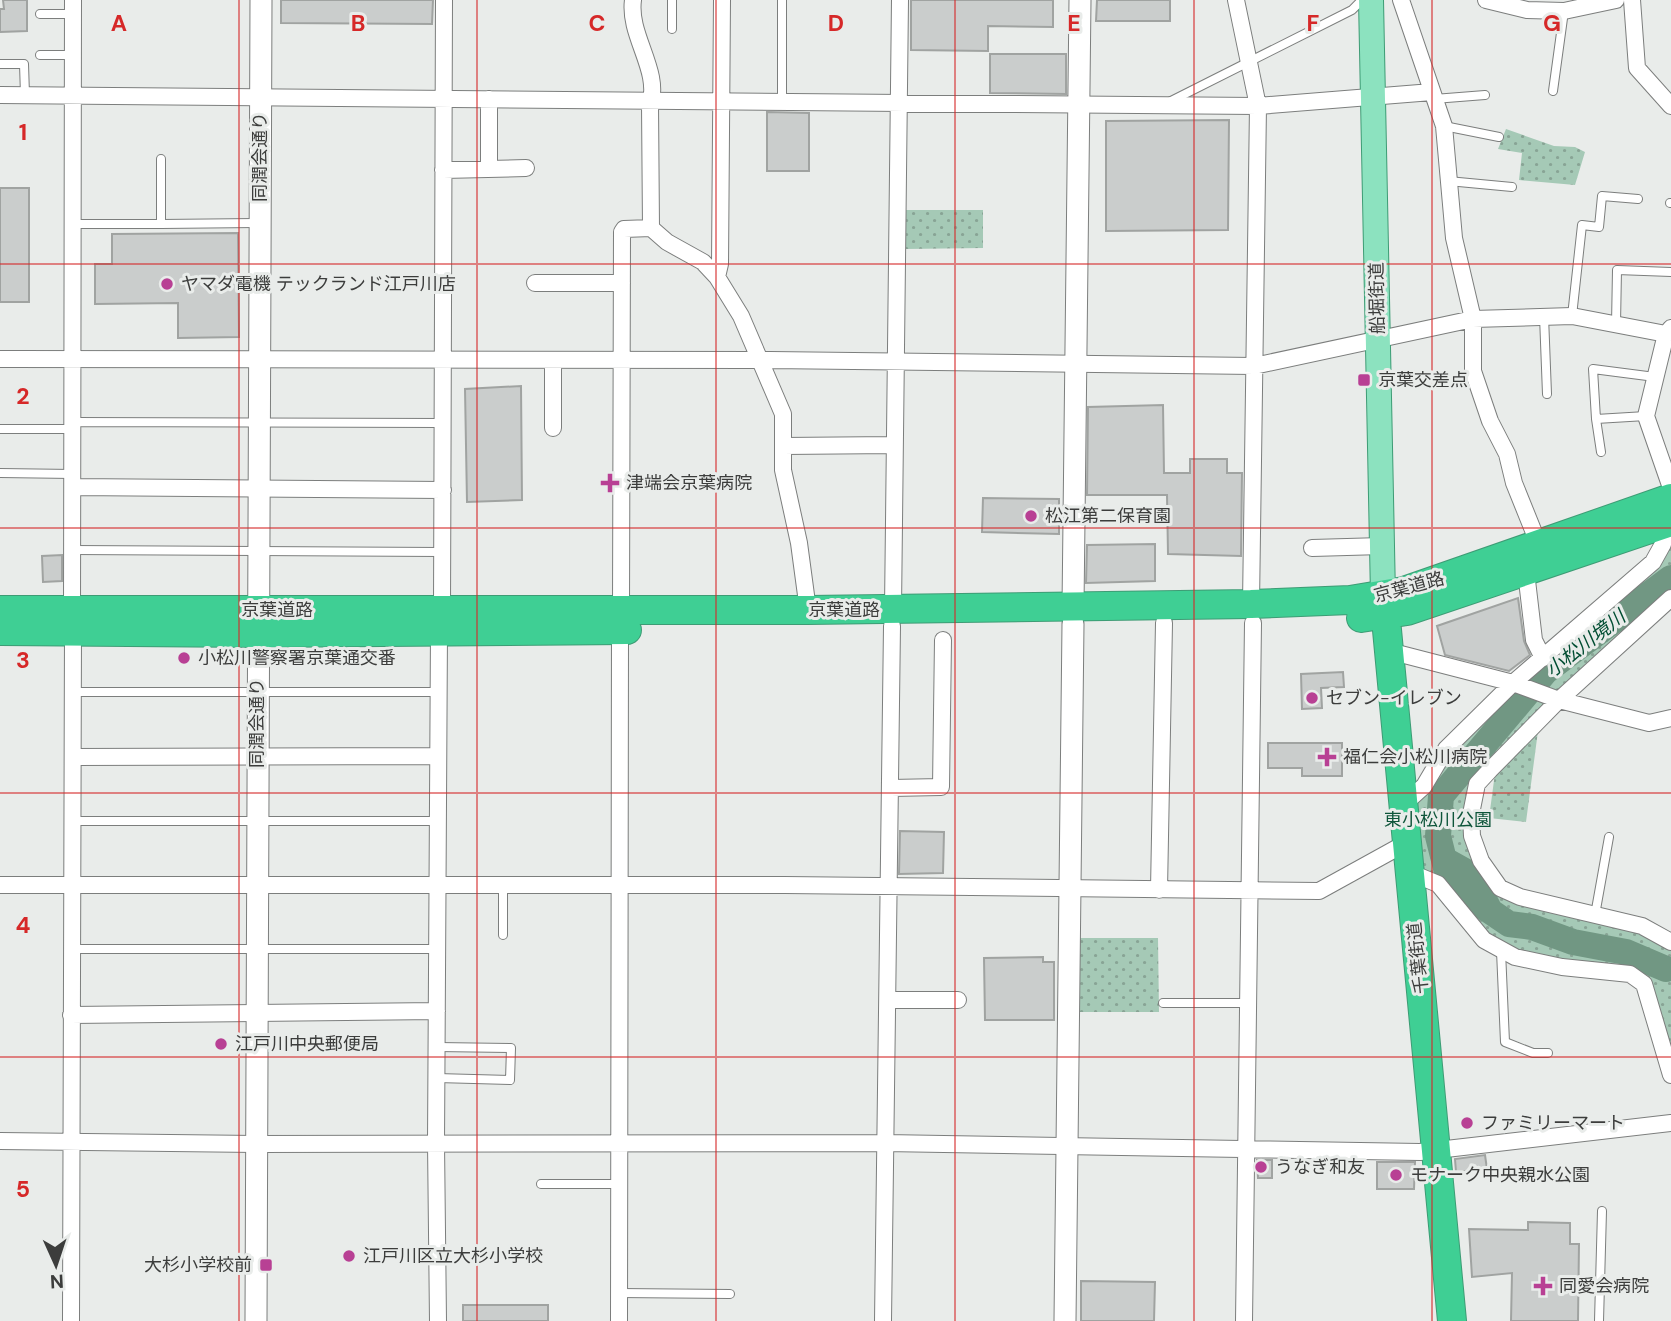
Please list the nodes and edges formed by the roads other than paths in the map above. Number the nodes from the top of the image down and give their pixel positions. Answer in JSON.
{"nodes":[{"id":1,"x":261,"y":0,"type":"edge"},
{"id":2,"x":444,"y":0,"type":"edge"},
{"id":3,"x":633,"y":0,"type":"edge"},
{"id":4,"x":672,"y":0,"type":"edge"},
{"id":5,"x":722,"y":0,"type":"edge"},
{"id":6,"x":782,"y":0,"type":"edge"},
{"id":7,"x":900,"y":0,"type":"edge"},
{"id":8,"x":1080,"y":0,"type":"edge"},
{"id":9,"x":1236,"y":0,"type":"edge"},
{"id":10,"x":1362,"y":0,"type":"edge"},
{"id":11,"x":1371,"y":0,"type":"edge"},
{"id":12,"x":1402,"y":0,"type":"edge"},
{"id":13,"x":1486,"y":0,"type":"edge"},
{"id":14,"x":1616,"y":0,"type":"edge"},
{"id":15,"x":1632,"y":0,"type":"edge"},
{"id":16,"x":73,"y":7,"type":"edge"},
{"id":17,"x":1564,"y":11,"type":"junction"},
{"id":18,"x":40,"y":14,"type":"dead end"},
{"id":19,"x":672,"y":29,"type":"dead end"},
{"id":20,"x":40,"y":55,"type":"dead end"},
{"id":21,"x":73,"y":55,"type":"junction"},
{"id":22,"x":1250,"y":61,"type":"junction"},
{"id":23,"x":0,"y":64,"type":"edge"},
{"id":24,"x":1553,"y":91,"type":"dead end"},
{"id":25,"x":0,"y":95,"type":"edge"},
{"id":26,"x":25,"y":95,"type":"junction"},
{"id":27,"x":1485,"y":95,"type":"dead end"},
{"id":28,"x":73,"y":96,"type":"junction"},
{"id":29,"x":1433,"y":96,"type":"junction"},
{"id":30,"x":260,"y":97,"type":"junction"},
{"id":31,"x":443,"y":98,"type":"junction"},
{"id":32,"x":1373,"y":98,"type":"junction"},
{"id":33,"x":489,"y":99,"type":"junction"},
{"id":34,"x":651,"y":100,"type":"junction"},
{"id":35,"x":721,"y":100,"type":"junction"},
{"id":36,"x":782,"y":101,"type":"junction"},
{"id":37,"x":898,"y":102,"type":"junction"},
{"id":38,"x":1079,"y":103,"type":"junction"},
{"id":39,"x":1163,"y":105,"type":"junction"},
{"id":40,"x":1258,"y":106,"type":"junction"},
{"id":41,"x":1671,"y":106,"type":"edge"},
{"id":42,"x":1444,"y":126,"type":"junction"},
{"id":43,"x":1499,"y":137,"type":"dead end"},
{"id":44,"x":161,"y":159,"type":"dead end"},
{"id":45,"x":489,"y":169,"type":"junction"},
{"id":46,"x":526,"y":169,"type":"dead end"},
{"id":47,"x":443,"y":170,"type":"junction"},
{"id":48,"x":1448,"y":181,"type":"junction"},
{"id":49,"x":1512,"y":187,"type":"dead end"},
{"id":50,"x":1638,"y":199,"type":"dead end"},
{"id":51,"x":260,"y":223,"type":"junction"},
{"id":52,"x":73,"y":224,"type":"junction"},
{"id":53,"x":161,"y":224,"type":"junction"},
{"id":54,"x":651,"y":228,"type":"junction"},
{"id":55,"x":1671,"y":272,"type":"edge"},
{"id":56,"x":717,"y":277,"type":"junction"},
{"id":57,"x":535,"y":283,"type":"dead end"},
{"id":58,"x":622,"y":283,"type":"junction"},
{"id":59,"x":1572,"y":316,"type":"junction"},
{"id":60,"x":1544,"y":317,"type":"junction"},
{"id":61,"x":1473,"y":319,"type":"junction"},
{"id":62,"x":1616,"y":324,"type":"junction"},
{"id":63,"x":1668,"y":331,"type":"edge"},
{"id":64,"x":1378,"y":338,"type":"junction"},
{"id":65,"x":259,"y":358,"type":"junction"},
{"id":66,"x":0,"y":359,"type":"edge"},
{"id":67,"x":73,"y":359,"type":"junction"},
{"id":68,"x":443,"y":359,"type":"junction"},
{"id":69,"x":553,"y":360,"type":"junction"},
{"id":70,"x":622,"y":360,"type":"junction"},
{"id":71,"x":759,"y":360,"type":"junction"},
{"id":72,"x":896,"y":361,"type":"junction"},
{"id":73,"x":1076,"y":364,"type":"junction"},
{"id":74,"x":1254,"y":366,"type":"junction"},
{"id":75,"x":1656,"y":377,"type":"junction"},
{"id":76,"x":1548,"y":394,"type":"dead end"},
{"id":77,"x":1646,"y":416,"type":"junction"},
{"id":78,"x":1596,"y":419,"type":"junction"},
{"id":79,"x":259,"y":421,"type":"junction"},
{"id":80,"x":443,"y":424,"type":"junction"},
{"id":81,"x":73,"y":425,"type":"junction"},
{"id":82,"x":554,"y":428,"type":"dead end"},
{"id":83,"x":0,"y":429,"type":"edge"},
{"id":84,"x":894,"y":445,"type":"junction"},
{"id":85,"x":783,"y":446,"type":"junction"},
{"id":86,"x":1601,"y":452,"type":"dead end"},
{"id":87,"x":0,"y":473,"type":"edge"},
{"id":88,"x":73,"y":480,"type":"junction"},
{"id":89,"x":258,"y":487,"type":"junction"},
{"id":90,"x":1671,"y":488,"type":"edge"},
{"id":91,"x":443,"y":490,"type":"junction"},
{"id":92,"x":1670,"y":514,"type":"edge"},
{"id":93,"x":1539,"y":545,"type":"junction"},
{"id":94,"x":1382,"y":546,"type":"junction"},
{"id":95,"x":1312,"y":548,"type":"dead end"},
{"id":96,"x":72,"y":550,"type":"junction"},
{"id":97,"x":258,"y":551,"type":"junction"},
{"id":98,"x":442,"y":552,"type":"junction"},
{"id":99,"x":1526,"y":572,"type":"junction"},
{"id":100,"x":1671,"y":598,"type":"edge"},
{"id":101,"x":1384,"y":605,"type":"junction"},
{"id":102,"x":0,"y":610,"type":"edge"},
{"id":103,"x":808,"y":610,"type":"junction"},
{"id":104,"x":1252,"y":614,"type":"junction"},
{"id":105,"x":1073,"y":615,"type":"junction"},
{"id":106,"x":893,"y":617,"type":"junction"},
{"id":107,"x":441,"y":620,"type":"junction"},
{"id":108,"x":620,"y":620,"type":"junction"},
{"id":109,"x":73,"y":621,"type":"junction"},
{"id":110,"x":258,"y":621,"type":"junction"},
{"id":111,"x":1164,"y":623,"type":"junction"},
{"id":112,"x":0,"y":631,"type":"edge"},
{"id":113,"x":943,"y":640,"type":"dead end"},
{"id":114,"x":1388,"y":651,"type":"junction"},
{"id":115,"x":1543,"y":658,"type":"junction"},
{"id":116,"x":1517,"y":685,"type":"junction"},
{"id":117,"x":73,"y":692,"type":"junction"},
{"id":118,"x":257,"y":692,"type":"junction"},
{"id":119,"x":439,"y":692,"type":"junction"},
{"id":120,"x":1555,"y":698,"type":"junction"},
{"id":121,"x":1671,"y":718,"type":"edge"},
{"id":122,"x":257,"y":756,"type":"junction"},
{"id":123,"x":438,"y":756,"type":"junction"},
{"id":124,"x":72,"y":757,"type":"junction"},
{"id":125,"x":891,"y":788,"type":"junction"},
{"id":126,"x":1403,"y":805,"type":"junction"},
{"id":127,"x":72,"y":821,"type":"junction"},
{"id":128,"x":257,"y":821,"type":"junction"},
{"id":129,"x":438,"y":821,"type":"junction"},
{"id":130,"x":1609,"y":837,"type":"dead end"},
{"id":131,"x":1406,"y":843,"type":"junction"},
{"id":132,"x":1409,"y":872,"type":"junction"},
{"id":133,"x":0,"y":885,"type":"edge"},
{"id":134,"x":72,"y":885,"type":"junction"},
{"id":135,"x":257,"y":886,"type":"junction"},
{"id":136,"x":438,"y":886,"type":"junction"},
{"id":137,"x":503,"y":886,"type":"junction"},
{"id":138,"x":620,"y":886,"type":"junction"},
{"id":139,"x":890,"y":887,"type":"junction"},
{"id":140,"x":1069,"y":889,"type":"junction"},
{"id":141,"x":1159,"y":890,"type":"junction"},
{"id":142,"x":1248,"y":891,"type":"junction"},
{"id":143,"x":1595,"y":915,"type":"junction"},
{"id":144,"x":503,"y":935,"type":"dead end"},
{"id":145,"x":1671,"y":942,"type":"edge"},
{"id":146,"x":71,"y":949,"type":"junction"},
{"id":147,"x":257,"y":949,"type":"junction"},
{"id":148,"x":438,"y":949,"type":"junction"},
{"id":149,"x":1501,"y":949,"type":"junction"},
{"id":150,"x":888,"y":1000,"type":"junction"},
{"id":151,"x":958,"y":1000,"type":"dead end"},
{"id":152,"x":1163,"y":1003,"type":"dead end"},
{"id":153,"x":1247,"y":1003,"type":"junction"},
{"id":154,"x":437,"y":1011,"type":"junction"},
{"id":155,"x":257,"y":1013,"type":"junction"},
{"id":156,"x":71,"y":1015,"type":"junction"},
{"id":157,"x":437,"y":1047,"type":"junction"},
{"id":158,"x":1548,"y":1053,"type":"dead end"},
{"id":159,"x":1671,"y":1074,"type":"edge"},
{"id":160,"x":437,"y":1078,"type":"junction"},
{"id":161,"x":1671,"y":1123,"type":"edge"},
{"id":162,"x":0,"y":1142,"type":"edge"},
{"id":163,"x":70,"y":1142,"type":"junction"},
{"id":164,"x":436,"y":1143,"type":"junction"},
{"id":165,"x":885,"y":1143,"type":"junction"},
{"id":166,"x":256,"y":1144,"type":"junction"},
{"id":167,"x":620,"y":1144,"type":"junction"},
{"id":168,"x":1066,"y":1145,"type":"junction"},
{"id":169,"x":1245,"y":1149,"type":"junction"},
{"id":170,"x":1437,"y":1151,"type":"junction"},
{"id":171,"x":541,"y":1184,"type":"dead end"},
{"id":172,"x":619,"y":1184,"type":"junction"},
{"id":173,"x":1602,"y":1211,"type":"dead end"},
{"id":174,"x":619,"y":1293,"type":"junction"},
{"id":175,"x":730,"y":1294,"type":"dead end"},
{"id":176,"x":71,"y":1321,"type":"edge"},
{"id":177,"x":256,"y":1321,"type":"edge"},
{"id":178,"x":438,"y":1321,"type":"edge"},
{"id":179,"x":619,"y":1321,"type":"edge"},
{"id":180,"x":883,"y":1321,"type":"edge"},
{"id":181,"x":1065,"y":1321,"type":"edge"},
{"id":182,"x":1244,"y":1321,"type":"edge"},
{"id":183,"x":1452,"y":1321,"type":"edge"},
{"id":184,"x":1599,"y":1321,"type":"edge"}],
"edges":[{"from":1,"to":30,"type":"street","name":"同潤会通り"},
{"from":2,"to":31,"type":"street"},
{"from":3,"to":34,"type":"street"},
{"from":4,"to":19,"type":"lane"},
{"from":5,"to":35,"type":"street"},
{"from":6,"to":36,"type":"lane"},
{"from":7,"to":37,"type":"street"},
{"from":8,"to":38,"type":"street"},
{"from":9,"to":22,"type":"street"},
{"from":10,"to":22,"type":"lane"},
{"from":11,"to":32,"type":"main road","name":"船堀街道"},
{"from":12,"to":29,"type":"street"},
{"from":13,"to":17,"type":"street"},
{"from":14,"to":17,"type":"street"},
{"from":15,"to":41,"type":"street"},
{"from":16,"to":18,"type":"lane"},
{"from":16,"to":21,"type":"street"},
{"from":17,"to":24,"type":"lane"},
{"from":20,"to":21,"type":"lane"},
{"from":21,"to":28,"type":"street"},
{"from":22,"to":39,"type":"lane"},
{"from":22,"to":40,"type":"street"},
{"from":23,"to":26,"type":"lane"},
{"from":25,"to":26,"type":"street"},
{"from":26,"to":28,"type":"street"},
{"from":27,"to":29,"type":"lane"},
{"from":28,"to":30,"type":"street"},
{"from":28,"to":52,"type":"street"},
{"from":29,"to":32,"type":"street"},
{"from":29,"to":42,"type":"street"},
{"from":30,"to":31,"type":"street"},
{"from":30,"to":51,"type":"street","name":"同潤会通り"},
{"from":31,"to":33,"type":"street"},
{"from":31,"to":47,"type":"street"},
{"from":32,"to":40,"type":"street"},
{"from":32,"to":64,"type":"main road","name":"船堀街道"},
{"from":33,"to":34,"type":"street"},
{"from":33,"to":45,"type":"street"},
{"from":34,"to":35,"type":"street"},
{"from":34,"to":54,"type":"street"},
{"from":35,"to":36,"type":"street"},
{"from":35,"to":56,"type":"street"},
{"from":36,"to":37,"type":"street"},
{"from":37,"to":38,"type":"street"},
{"from":37,"to":72,"type":"street"},
{"from":38,"to":39,"type":"street"},
{"from":38,"to":73,"type":"street"},
{"from":39,"to":40,"type":"street"},
{"from":40,"to":74,"type":"street"},
{"from":42,"to":43,"type":"lane"},
{"from":42,"to":48,"type":"street"},
{"from":44,"to":53,"type":"lane"},
{"from":45,"to":46,"type":"street"},
{"from":45,"to":47,"type":"street"},
{"from":47,"to":68,"type":"street"},
{"from":48,"to":49,"type":"lane"},
{"from":48,"to":61,"type":"street"},
{"from":50,"to":59,"type":"lane"},
{"from":51,"to":53,"type":"lane"},
{"from":51,"to":65,"type":"street","name":"同潤会通り"},
{"from":52,"to":53,"type":"lane"},
{"from":52,"to":67,"type":"street"},
{"from":54,"to":56,"type":"street"},
{"from":54,"to":58,"type":"street"},
{"from":55,"to":62,"type":"lane"},
{"from":56,"to":71,"type":"street"},
{"from":57,"to":58,"type":"street"},
{"from":58,"to":70,"type":"street"},
{"from":59,"to":60,"type":"street"},
{"from":59,"to":62,"type":"street"},
{"from":60,"to":61,"type":"street"},
{"from":60,"to":76,"type":"lane"},
{"from":61,"to":64,"type":"street"},
{"from":61,"to":93,"type":"street"},
{"from":62,"to":63,"type":"street"},
{"from":63,"to":75,"type":"street"},
{"from":64,"to":74,"type":"street"},
{"from":64,"to":94,"type":"main road","name":"船堀街道"},
{"from":65,"to":67,"type":"street"},
{"from":65,"to":68,"type":"street"},
{"from":65,"to":79,"type":"street","name":"同潤会通り"},
{"from":66,"to":67,"type":"street"},
{"from":67,"to":81,"type":"street"},
{"from":68,"to":69,"type":"street"},
{"from":68,"to":80,"type":"street"},
{"from":69,"to":70,"type":"street"},
{"from":69,"to":82,"type":"street"},
{"from":70,"to":71,"type":"street"},
{"from":70,"to":108,"type":"street"},
{"from":71,"to":72,"type":"street"},
{"from":71,"to":85,"type":"street"},
{"from":72,"to":73,"type":"street"},
{"from":72,"to":84,"type":"street"},
{"from":73,"to":74,"type":"street"},
{"from":73,"to":105,"type":"street"},
{"from":74,"to":104,"type":"street"},
{"from":75,"to":77,"type":"street"},
{"from":75,"to":78,"type":"lane"},
{"from":77,"to":78,"type":"lane"},
{"from":77,"to":90,"type":"street"},
{"from":78,"to":86,"type":"lane"},
{"from":79,"to":80,"type":"lane"},
{"from":79,"to":81,"type":"lane"},
{"from":79,"to":89,"type":"street","name":"同潤会通り"},
{"from":80,"to":91,"type":"street"},
{"from":81,"to":83,"type":"lane"},
{"from":81,"to":88,"type":"street"},
{"from":84,"to":85,"type":"street"},
{"from":84,"to":106,"type":"street"},
{"from":85,"to":103,"type":"street"},
{"from":87,"to":88,"type":"lane"},
{"from":88,"to":89,"type":"street"},
{"from":88,"to":96,"type":"street"},
{"from":89,"to":91,"type":"street"},
{"from":89,"to":97,"type":"street","name":"同潤会通り"},
{"from":91,"to":98,"type":"street"},
{"from":92,"to":93,"type":"highway","name":"京葉道路"},
{"from":92,"to":99,"type":"highway","name":"京葉道路"},
{"from":92,"to":115,"type":"street"},
{"from":93,"to":101,"type":"highway","name":"京葉道路"},
{"from":94,"to":95,"type":"street"},
{"from":94,"to":101,"type":"main road","name":"船堀街道"},
{"from":96,"to":97,"type":"lane"},
{"from":96,"to":109,"type":"street"},
{"from":97,"to":98,"type":"lane"},
{"from":97,"to":110,"type":"street","name":"同潤会通り"},
{"from":98,"to":107,"type":"street"},
{"from":99,"to":101,"type":"highway","name":"京葉道路"},
{"from":99,"to":115,"type":"street"},
{"from":100,"to":120,"type":"street"},
{"from":101,"to":104,"type":"highway","name":"京葉道路"},
{"from":101,"to":114,"type":"highway","name":"千葉街道"},
{"from":102,"to":109,"type":"highway","name":"京葉道路"},
{"from":103,"to":106,"type":"highway","name":"京葉道路"},
{"from":103,"to":108,"type":"highway","name":"京葉道路"},
{"from":104,"to":105,"type":"highway","name":"京葉道路"},
{"from":104,"to":111,"type":"highway","name":"京葉道路"},
{"from":104,"to":142,"type":"street"},
{"from":105,"to":106,"type":"highway","name":"京葉道路"},
{"from":105,"to":111,"type":"highway","name":"京葉道路"},
{"from":105,"to":140,"type":"street"},
{"from":106,"to":108,"type":"highway","name":"京葉道路"},
{"from":106,"to":125,"type":"street"},
{"from":107,"to":108,"type":"highway","name":"京葉道路"},
{"from":107,"to":110,"type":"highway","name":"京葉道路"},
{"from":107,"to":119,"type":"street"},
{"from":108,"to":138,"type":"street"},
{"from":109,"to":110,"type":"highway","name":"京葉道路"},
{"from":109,"to":112,"type":"highway","name":"京葉道路"},
{"from":109,"to":117,"type":"street"},
{"from":110,"to":118,"type":"street","name":"同潤会通り"},
{"from":111,"to":141,"type":"street"},
{"from":113,"to":125,"type":"street"},
{"from":114,"to":116,"type":"street"},
{"from":114,"to":126,"type":"highway","name":"千葉街道"},
{"from":115,"to":116,"type":"street"},
{"from":116,"to":120,"type":"street"},
{"from":116,"to":126,"type":"street"},
{"from":117,"to":118,"type":"lane"},
{"from":117,"to":124,"type":"street"},
{"from":118,"to":119,"type":"lane"},
{"from":118,"to":122,"type":"street","name":"同潤会通り"},
{"from":119,"to":123,"type":"street"},
{"from":120,"to":121,"type":"street"},
{"from":120,"to":143,"type":"street"},
{"from":122,"to":123,"type":"street"},
{"from":122,"to":124,"type":"street"},
{"from":122,"to":128,"type":"street","name":"同潤会通り"},
{"from":123,"to":129,"type":"street"},
{"from":124,"to":127,"type":"street"},
{"from":125,"to":139,"type":"street"},
{"from":126,"to":131,"type":"highway","name":"千葉街道"},
{"from":127,"to":128,"type":"lane"},
{"from":127,"to":134,"type":"street"},
{"from":128,"to":129,"type":"lane"},
{"from":128,"to":135,"type":"street","name":"同潤会通り"},
{"from":129,"to":136,"type":"street"},
{"from":130,"to":143,"type":"lane"},
{"from":131,"to":132,"type":"highway","name":"千葉街道"},
{"from":131,"to":142,"type":"street"},
{"from":132,"to":149,"type":"street"},
{"from":132,"to":170,"type":"highway","name":"千葉街道"},
{"from":133,"to":134,"type":"street"},
{"from":134,"to":135,"type":"street"},
{"from":134,"to":146,"type":"street"},
{"from":135,"to":136,"type":"street"},
{"from":135,"to":147,"type":"street","name":"同潤会通り"},
{"from":136,"to":137,"type":"street"},
{"from":136,"to":148,"type":"street"},
{"from":137,"to":138,"type":"street"},
{"from":137,"to":144,"type":"lane"},
{"from":138,"to":139,"type":"street"},
{"from":138,"to":167,"type":"street"},
{"from":139,"to":140,"type":"street"},
{"from":139,"to":150,"type":"street"},
{"from":140,"to":141,"type":"street"},
{"from":140,"to":168,"type":"street"},
{"from":141,"to":142,"type":"street"},
{"from":142,"to":153,"type":"street"},
{"from":143,"to":145,"type":"street"},
{"from":146,"to":147,"type":"lane"},
{"from":146,"to":156,"type":"street"},
{"from":147,"to":148,"type":"lane"},
{"from":147,"to":155,"type":"street","name":"同潤会通り"},
{"from":148,"to":154,"type":"street"},
{"from":149,"to":158,"type":"lane"},
{"from":149,"to":159,"type":"street"},
{"from":150,"to":151,"type":"street"},
{"from":150,"to":165,"type":"street"},
{"from":152,"to":153,"type":"lane"},
{"from":153,"to":169,"type":"street"},
{"from":154,"to":155,"type":"street"},
{"from":154,"to":157,"type":"street"},
{"from":155,"to":156,"type":"street"},
{"from":155,"to":166,"type":"street","name":"同潤会通り"},
{"from":156,"to":163,"type":"street"},
{"from":157,"to":160,"type":"street"},
{"from":157,"to":160,"type":"lane"},
{"from":160,"to":164,"type":"street"},
{"from":161,"to":170,"type":"street"},
{"from":162,"to":163,"type":"street"},
{"from":163,"to":166,"type":"street"},
{"from":163,"to":176,"type":"street"},
{"from":164,"to":166,"type":"street"},
{"from":164,"to":167,"type":"street"},
{"from":164,"to":178,"type":"street"},
{"from":165,"to":167,"type":"street"},
{"from":165,"to":168,"type":"street"},
{"from":165,"to":180,"type":"street"},
{"from":166,"to":177,"type":"street","name":"同潤会通り"},
{"from":167,"to":172,"type":"street"},
{"from":168,"to":169,"type":"street"},
{"from":168,"to":181,"type":"street"},
{"from":169,"to":170,"type":"street"},
{"from":169,"to":182,"type":"street"},
{"from":170,"to":183,"type":"highway","name":"千葉街道"},
{"from":171,"to":172,"type":"lane"},
{"from":172,"to":174,"type":"street"},
{"from":173,"to":184,"type":"lane"},
{"from":174,"to":175,"type":"lane"},
{"from":174,"to":179,"type":"street"}]}
